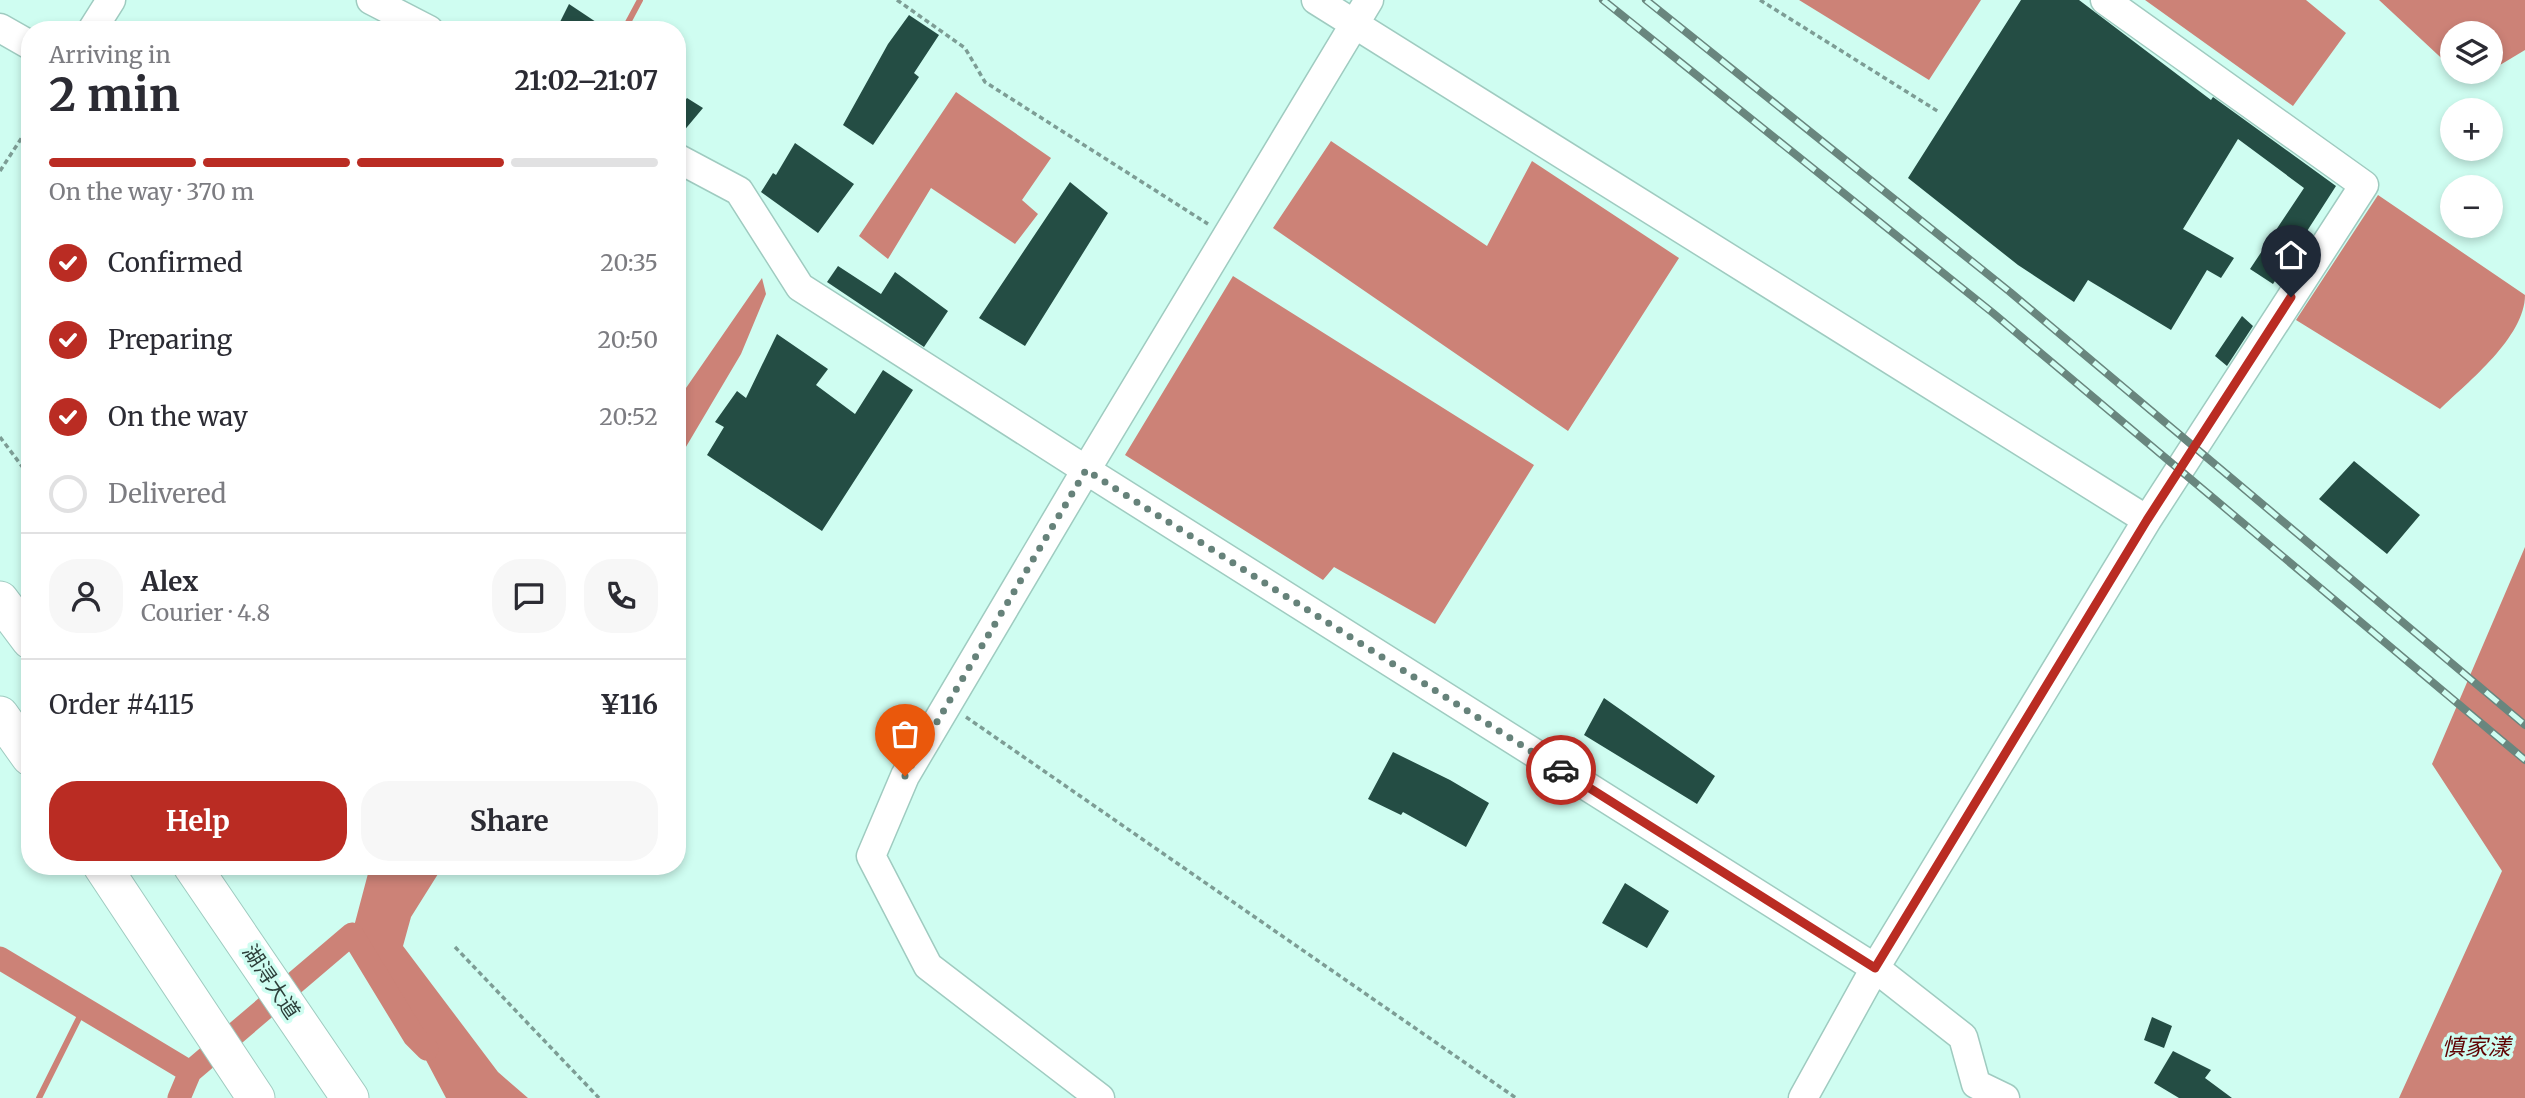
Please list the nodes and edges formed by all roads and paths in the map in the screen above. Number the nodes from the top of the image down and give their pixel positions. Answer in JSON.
{"nodes":[{"id":1,"x":111,"y":0,"type":"edge"},
{"id":2,"x":371,"y":0,"type":"edge"},
{"id":3,"x":897,"y":0,"type":"edge"},
{"id":4,"x":1316,"y":0,"type":"edge"},
{"id":5,"x":1369,"y":0,"type":"edge"},
{"id":6,"x":1760,"y":0,"type":"edge"},
{"id":7,"x":2105,"y":0,"type":"edge"},
{"id":8,"x":98,"y":21,"type":"edge"},
{"id":9,"x":412,"y":21,"type":"edge"},
{"id":10,"x":1355,"y":24,"type":"junction"},
{"id":11,"x":0,"y":29,"type":"edge"},
{"id":12,"x":21,"y":40,"type":"edge"},
{"id":13,"x":1939,"y":112,"type":"dead end"},
{"id":14,"x":21,"y":139,"type":"edge"},
{"id":15,"x":686,"y":163,"type":"edge"},
{"id":16,"x":0,"y":171,"type":"edge"},
{"id":17,"x":1227,"y":237,"type":"junction"},
{"id":18,"x":0,"y":438,"type":"edge"},
{"id":19,"x":21,"y":465,"type":"edge"},
{"id":20,"x":1086,"y":470,"type":"junction"},
{"id":21,"x":2147,"y":520,"type":"junction"},
{"id":22,"x":0,"y":600,"type":"edge"},
{"id":23,"x":21,"y":627,"type":"edge"},
{"id":24,"x":947,"y":704,"type":"junction"},
{"id":25,"x":0,"y":715,"type":"edge"},
{"id":26,"x":21,"y":744,"type":"edge"},
{"id":27,"x":108,"y":875,"type":"edge"},
{"id":28,"x":198,"y":875,"type":"edge"},
{"id":29,"x":454,"y":947,"type":"dead end"},
{"id":30,"x":1875,"y":968,"type":"junction"},
{"id":31,"x":251,"y":1091,"type":"edge"},
{"id":32,"x":350,"y":1098,"type":"edge"},
{"id":33,"x":599,"y":1098,"type":"edge"},
{"id":34,"x":1100,"y":1098,"type":"edge"},
{"id":35,"x":1516,"y":1098,"type":"edge"},
{"id":36,"x":1803,"y":1098,"type":"edge"},
{"id":37,"x":2005,"y":1098,"type":"edge"}],
"edges":[{"from":1,"to":8,"type":"street"},
{"from":2,"to":9,"type":"street"},
{"from":3,"to":17,"type":"path"},
{"from":4,"to":10,"type":"street"},
{"from":5,"to":10,"type":"street"},
{"from":6,"to":13,"type":"path"},
{"from":7,"to":21,"type":"street"},
{"from":10,"to":17,"type":"street"},
{"from":10,"to":21,"type":"street"},
{"from":11,"to":12,"type":"street"},
{"from":14,"to":16,"type":"path"},
{"from":15,"to":20,"type":"street"},
{"from":17,"to":20,"type":"street"},
{"from":18,"to":19,"type":"path"},
{"from":20,"to":24,"type":"street"},
{"from":20,"to":30,"type":"street"},
{"from":21,"to":30,"type":"street"},
{"from":22,"to":23,"type":"main road"},
{"from":24,"to":34,"type":"street"},
{"from":24,"to":35,"type":"path"},
{"from":25,"to":26,"type":"main road"},
{"from":27,"to":31,"type":"main road"},
{"from":28,"to":32,"type":"main road","name":"湖浔大道"},
{"from":29,"to":33,"type":"path"},
{"from":30,"to":36,"type":"street"},
{"from":30,"to":37,"type":"street"}]}
